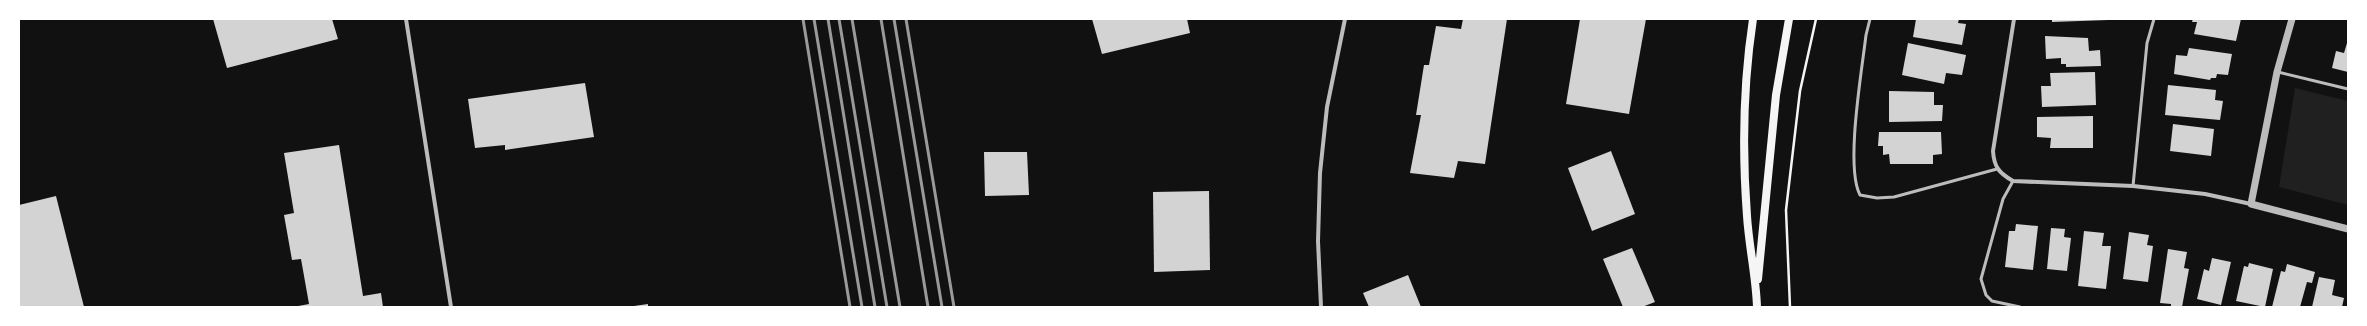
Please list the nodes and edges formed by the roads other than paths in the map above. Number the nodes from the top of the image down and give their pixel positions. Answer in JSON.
{"nodes":[{"id":1,"x":406,"y":19,"type":"edge"},
{"id":2,"x":1345,"y":19,"type":"edge"},
{"id":3,"x":1753,"y":19,"type":"edge"},
{"id":4,"x":1788,"y":19,"type":"edge"},
{"id":5,"x":1870,"y":19,"type":"edge"},
{"id":6,"x":2014,"y":19,"type":"edge"},
{"id":7,"x":2154,"y":19,"type":"edge"},
{"id":8,"x":2292,"y":19,"type":"edge"},
{"id":9,"x":2277,"y":72,"type":"junction"},
{"id":10,"x":2348,"y":89,"type":"edge"},
{"id":11,"x":1997,"y":169,"type":"junction"},
{"id":12,"x":2013,"y":181,"type":"junction"},
{"id":13,"x":2133,"y":186,"type":"junction"},
{"id":14,"x":2251,"y":204,"type":"junction"},
{"id":15,"x":2348,"y":229,"type":"edge"},
{"id":16,"x":1757,"y":292,"type":"junction"},
{"id":17,"x":451,"y":307,"type":"edge"},
{"id":18,"x":1321,"y":307,"type":"edge"},
{"id":19,"x":1757,"y":307,"type":"edge"},
{"id":20,"x":2020,"y":307,"type":"edge"}],
"edges":[{"from":1,"to":17,"type":"street"},
{"from":2,"to":18,"type":"street"},
{"from":3,"to":16,"type":"main road"},
{"from":4,"to":16,"type":"main road"},
{"from":5,"to":11,"type":"lane"},
{"from":6,"to":11,"type":"street"},
{"from":7,"to":13,"type":"lane"},
{"from":8,"to":9,"type":"street"},
{"from":9,"to":10,"type":"lane"},
{"from":9,"to":14,"type":"street"},
{"from":11,"to":12,"type":"street"},
{"from":12,"to":13,"type":"street"},
{"from":12,"to":20,"type":"lane"},
{"from":13,"to":14,"type":"street"},
{"from":14,"to":15,"type":"street"},
{"from":16,"to":19,"type":"main road"}]}
